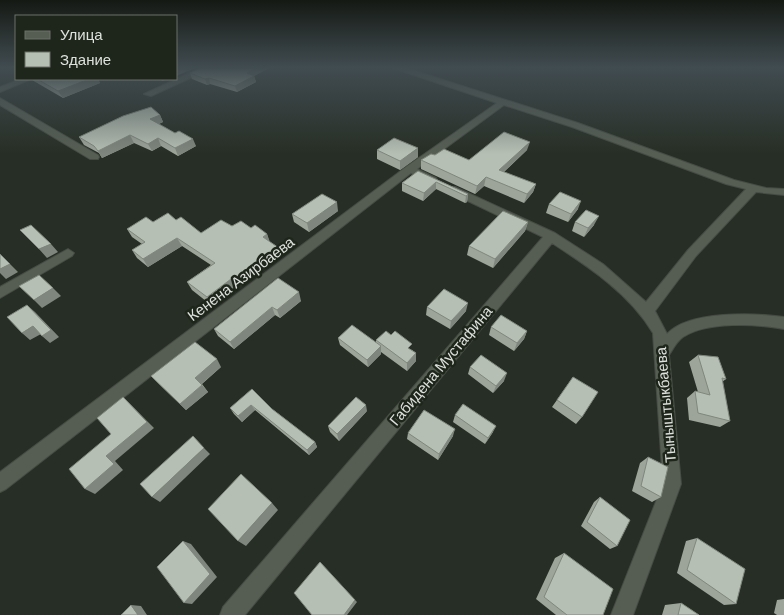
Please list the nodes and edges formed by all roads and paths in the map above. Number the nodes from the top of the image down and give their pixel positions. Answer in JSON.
{"nodes":[{"id":1,"x":486,"y":97,"type":"edge"},
{"id":2,"x":0,"y":101,"type":"edge"},
{"id":3,"x":503,"y":102,"type":"junction"},
{"id":4,"x":94,"y":157,"type":"dead end"},
{"id":5,"x":410,"y":169,"type":"junction"},
{"id":6,"x":754,"y":188,"type":"junction"},
{"id":7,"x":784,"y":192,"type":"edge"},
{"id":8,"x":551,"y":236,"type":"junction"},
{"id":9,"x":68,"y":253,"type":"dead end"},
{"id":10,"x":0,"y":292,"type":"edge"},
{"id":11,"x":647,"y":311,"type":"junction"},
{"id":12,"x":784,"y":323,"type":"edge"},
{"id":13,"x":662,"y":354,"type":"junction"},
{"id":14,"x":0,"y":483,"type":"edge"},
{"id":15,"x":231,"y":615,"type":"edge"},
{"id":16,"x":622,"y":615,"type":"edge"}],
"edges":[{"from":1,"to":3,"type":"street"},
{"from":2,"to":4,"type":"street"},
{"from":3,"to":5,"type":"street","name":"Кенена Азирбаева"},
{"from":3,"to":6,"type":"street"},
{"from":5,"to":8,"type":"street"},
{"from":5,"to":14,"type":"street","name":"Кенена Азирбаева"},
{"from":6,"to":7,"type":"street"},
{"from":6,"to":11,"type":"street"},
{"from":8,"to":11,"type":"street","name":"Тыныштыкбаева"},
{"from":8,"to":15,"type":"street","name":"Габидена Мустафина"},
{"from":9,"to":10,"type":"street"},
{"from":11,"to":13,"type":"street","name":"Тыныштыкбаева"},
{"from":12,"to":13,"type":"street"},
{"from":13,"to":16,"type":"street","name":"Тыныштыкбаева"}]}
